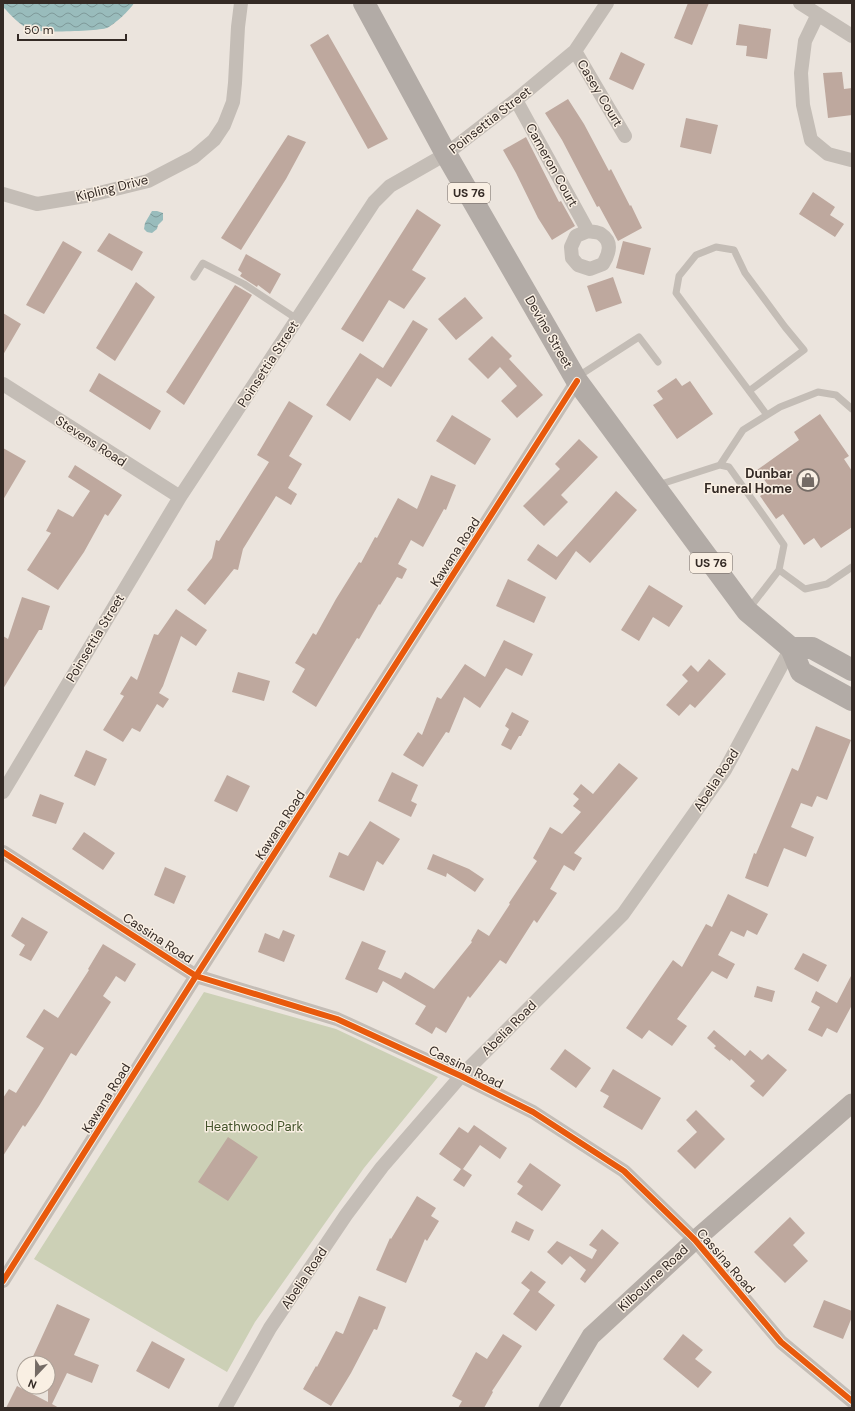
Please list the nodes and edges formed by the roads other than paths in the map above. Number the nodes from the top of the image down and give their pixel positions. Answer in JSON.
{"nodes":[{"id":1,"x":241,"y":3,"type":"edge"},
{"id":2,"x":364,"y":3,"type":"edge"},
{"id":3,"x":607,"y":3,"type":"edge"},
{"id":4,"x":800,"y":3,"type":"edge"},
{"id":5,"x":818,"y":14,"type":"junction"},
{"id":6,"x":852,"y":36,"type":"edge"},
{"id":7,"x":574,"y":51,"type":"junction"},
{"id":8,"x":516,"y":100,"type":"junction"},
{"id":9,"x":625,"y":136,"type":"dead end"},
{"id":10,"x":446,"y":154,"type":"junction"},
{"id":11,"x":851,"y":160,"type":"edge"},
{"id":12,"x":3,"y":194,"type":"edge"},
{"id":13,"x":588,"y":231,"type":"dead end"},
{"id":14,"x":194,"y":278,"type":"dead end"},
{"id":15,"x":297,"y":319,"type":"junction"},
{"id":16,"x":658,"y":362,"type":"dead end"},
{"id":17,"x":576,"y":380,"type":"junction"},
{"id":18,"x":3,"y":384,"type":"edge"},
{"id":19,"x":749,"y":391,"type":"junction"},
{"id":20,"x":852,"y":409,"type":"edge"},
{"id":21,"x":767,"y":415,"type":"junction"},
{"id":22,"x":720,"y":465,"type":"junction"},
{"id":23,"x":655,"y":486,"type":"junction"},
{"id":24,"x":180,"y":498,"type":"junction"},
{"id":25,"x":852,"y":567,"type":"edge"},
{"id":26,"x":779,"y":570,"type":"junction"},
{"id":27,"x":747,"y":611,"type":"junction"},
{"id":28,"x":791,"y":648,"type":"junction"},
{"id":29,"x":852,"y":670,"type":"edge"},
{"id":30,"x":852,"y":700,"type":"edge"},
{"id":31,"x":3,"y":792,"type":"edge"},
{"id":32,"x":3,"y":852,"type":"edge"},
{"id":33,"x":196,"y":976,"type":"junction"},
{"id":34,"x":461,"y":1076,"type":"junction"},
{"id":35,"x":852,"y":1103,"type":"edge"},
{"id":36,"x":695,"y":1240,"type":"junction"},
{"id":37,"x":3,"y":1281,"type":"edge"},
{"id":38,"x":852,"y":1401,"type":"edge"},
{"id":39,"x":226,"y":1408,"type":"edge"},
{"id":40,"x":548,"y":1408,"type":"edge"}],
"edges":[{"from":1,"to":12,"type":"street","name":"Kipling Drive"},
{"from":2,"to":10,"type":"main road","name":"Devine Street","number":"US 76"},
{"from":3,"to":7,"type":"street","name":"Poinsettia Street"},
{"from":4,"to":5,"type":"street"},
{"from":5,"to":6,"type":"street"},
{"from":5,"to":11,"type":"street"},
{"from":7,"to":8,"type":"street","name":"Poinsettia Street"},
{"from":7,"to":9,"type":"street","name":"Casey Court"},
{"from":8,"to":10,"type":"street","name":"Poinsettia Street"},
{"from":8,"to":13,"type":"street","name":"Cameron Court"},
{"from":10,"to":15,"type":"street","name":"Poinsettia Street"},
{"from":10,"to":17,"type":"main road","name":"Devine Street","number":"US 76"},
{"from":14,"to":15,"type":"lane"},
{"from":15,"to":24,"type":"street","name":"Poinsettia Street"},
{"from":16,"to":17,"type":"lane"},
{"from":17,"to":23,"type":"main road","name":"Devine Street","number":"US 76"},
{"from":17,"to":33,"type":"street","name":"Kawana Road"},
{"from":18,"to":24,"type":"street","name":"Stevens Road"},
{"from":19,"to":19,"type":"lane"},
{"from":19,"to":21,"type":"lane"},
{"from":20,"to":21,"type":"lane"},
{"from":21,"to":22,"type":"lane"},
{"from":22,"to":23,"type":"lane"},
{"from":22,"to":26,"type":"lane"},
{"from":23,"to":27,"type":"main road","name":"Devine Street","number":"US 76"},
{"from":24,"to":31,"type":"street","name":"Poinsettia Street"},
{"from":25,"to":26,"type":"lane"},
{"from":26,"to":27,"type":"lane"},
{"from":27,"to":28,"type":"main road","name":"Devine Street","number":"US 76"},
{"from":28,"to":29,"type":"main road"},
{"from":28,"to":30,"type":"main road","name":"Devine Street","number":"US 76"},
{"from":28,"to":34,"type":"street","name":"Abelia Road"},
{"from":32,"to":33,"type":"street","name":"Cassina Road"},
{"from":33,"to":34,"type":"street","name":"Cassina Road"},
{"from":33,"to":37,"type":"street","name":"Kawana Road"},
{"from":34,"to":36,"type":"street","name":"Cassina Road"},
{"from":34,"to":39,"type":"street","name":"Abelia Road"},
{"from":35,"to":36,"type":"street","name":"Kilbourne Road"},
{"from":36,"to":38,"type":"street","name":"Cassina Road"},
{"from":36,"to":40,"type":"street","name":"Kilbourne Road"}]}
